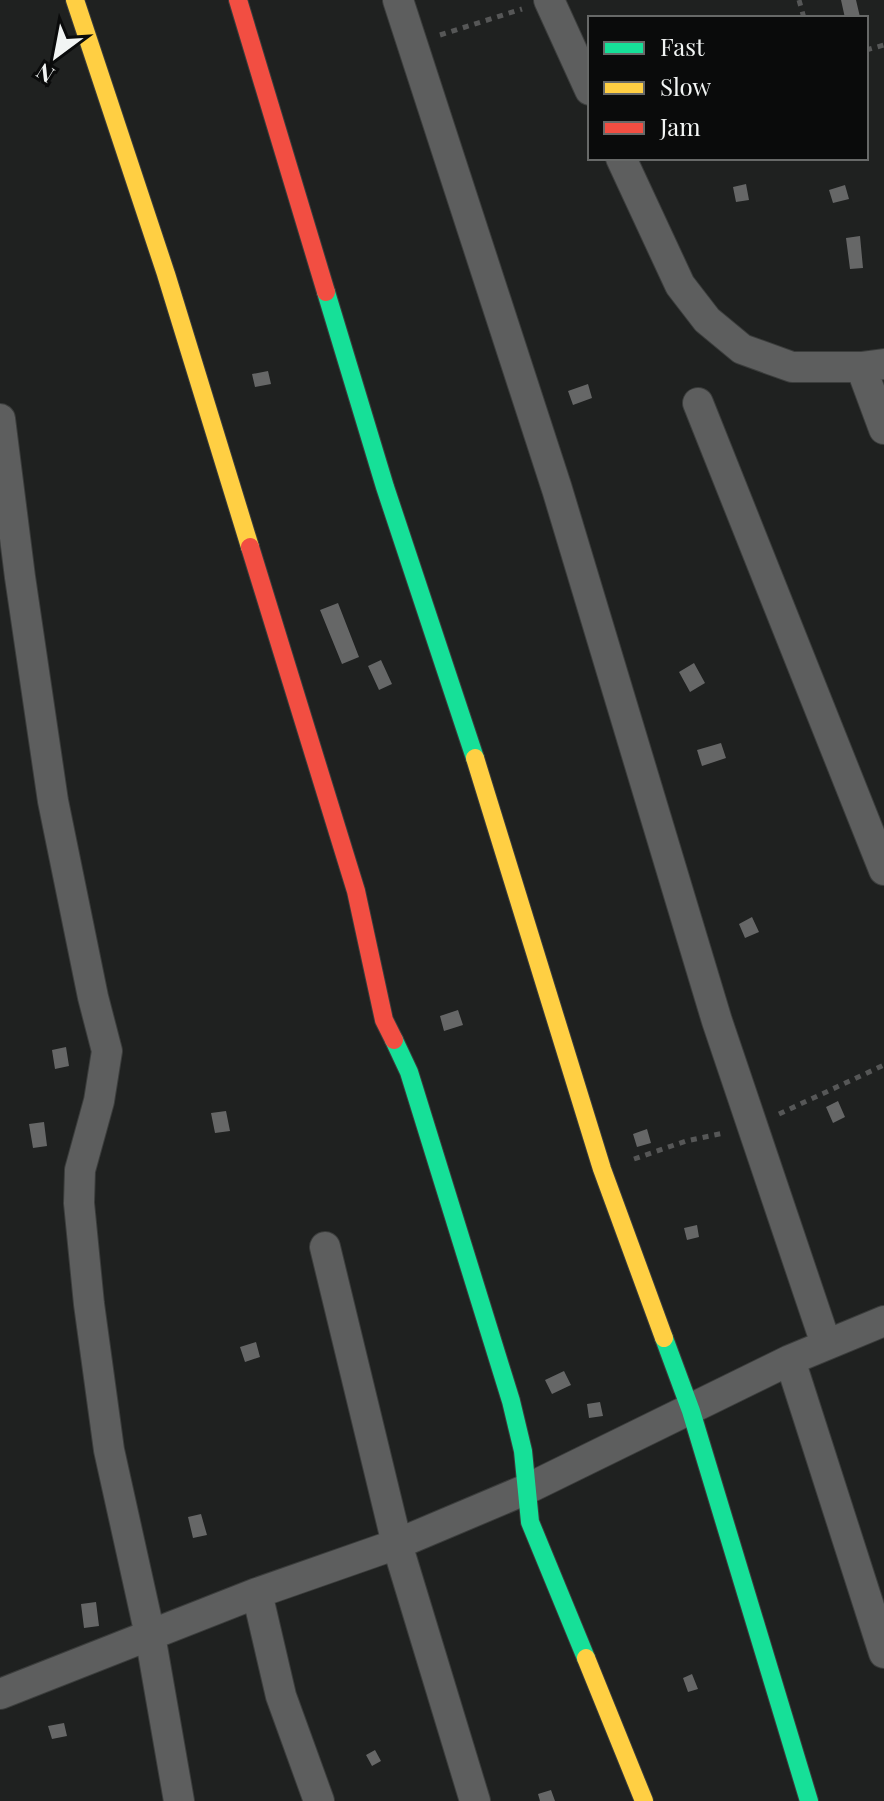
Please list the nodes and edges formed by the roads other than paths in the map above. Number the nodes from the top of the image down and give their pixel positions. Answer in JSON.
{"nodes":[{"id":1,"x":75,"y":0,"type":"edge"},
{"id":2,"x":238,"y":0,"type":"edge"},
{"id":3,"x":398,"y":0,"type":"edge"},
{"id":4,"x":549,"y":0,"type":"edge"},
{"id":5,"x":588,"y":86,"type":"edge"},
{"id":6,"x":622,"y":160,"type":"edge"},
{"id":7,"x":872,"y":366,"type":"edge"},
{"id":8,"x":698,"y":403,"type":"dead end"},
{"id":9,"x":0,"y":419,"type":"edge"},
{"id":10,"x":884,"y":429,"type":"edge"},
{"id":11,"x":884,"y":870,"type":"edge"},
{"id":12,"x":325,"y":1247,"type":"dead end"},
{"id":13,"x":884,"y":1321,"type":"edge"},
{"id":14,"x":826,"y":1344,"type":"junction"},
{"id":15,"x":790,"y":1360,"type":"junction"},
{"id":16,"x":691,"y":1411,"type":"junction"},
{"id":17,"x":527,"y":1489,"type":"junction"},
{"id":18,"x":397,"y":1544,"type":"junction"},
{"id":19,"x":257,"y":1593,"type":"junction"},
{"id":20,"x":150,"y":1635,"type":"junction"},
{"id":21,"x":884,"y":1653,"type":"edge"},
{"id":22,"x":0,"y":1694,"type":"edge"},
{"id":23,"x":179,"y":1801,"type":"edge"},
{"id":24,"x":319,"y":1801,"type":"edge"},
{"id":25,"x":475,"y":1801,"type":"edge"},
{"id":26,"x":644,"y":1801,"type":"edge"},
{"id":27,"x":809,"y":1801,"type":"edge"}],
"edges":[{"from":1,"to":17,"type":"street"},
{"from":2,"to":16,"type":"street"},
{"from":3,"to":14,"type":"street"},
{"from":4,"to":5,"type":"street"},
{"from":6,"to":7,"type":"street"},
{"from":7,"to":10,"type":"street"},
{"from":8,"to":11,"type":"street"},
{"from":9,"to":20,"type":"street"},
{"from":12,"to":18,"type":"street"},
{"from":13,"to":14,"type":"street"},
{"from":14,"to":15,"type":"street"},
{"from":15,"to":16,"type":"street"},
{"from":15,"to":21,"type":"street"},
{"from":16,"to":17,"type":"street"},
{"from":16,"to":27,"type":"street"},
{"from":17,"to":18,"type":"street"},
{"from":17,"to":26,"type":"street"},
{"from":18,"to":19,"type":"street"},
{"from":18,"to":25,"type":"street"},
{"from":19,"to":20,"type":"street"},
{"from":19,"to":24,"type":"street"},
{"from":20,"to":22,"type":"street"},
{"from":20,"to":23,"type":"street"}]}
